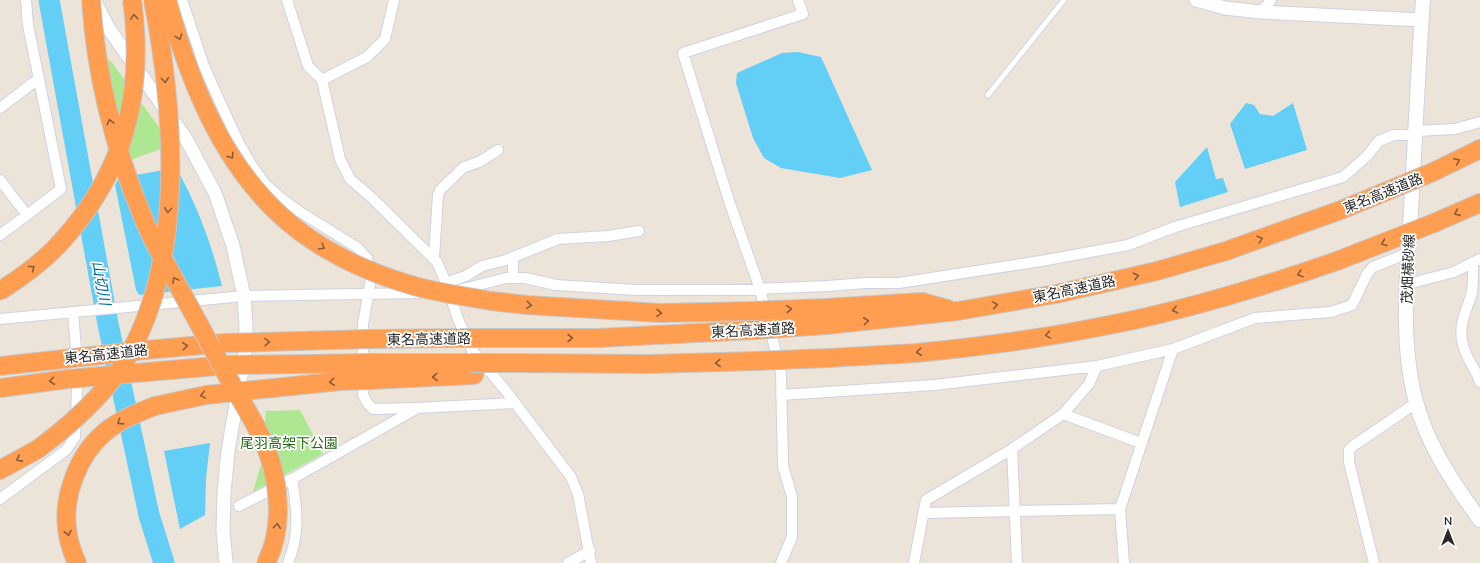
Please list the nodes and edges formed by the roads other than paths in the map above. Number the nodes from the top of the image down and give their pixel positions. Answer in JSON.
{"nodes":[{"id":1,"x":26,"y":0,"type":"edge"},
{"id":2,"x":92,"y":0,"type":"edge"},
{"id":3,"x":132,"y":0,"type":"edge"},
{"id":4,"x":153,"y":0,"type":"edge"},
{"id":5,"x":167,"y":0,"type":"edge"},
{"id":6,"x":182,"y":0,"type":"edge"},
{"id":7,"x":287,"y":0,"type":"edge"},
{"id":8,"x":394,"y":0,"type":"edge"},
{"id":9,"x":798,"y":0,"type":"edge"},
{"id":10,"x":1064,"y":0,"type":"edge"},
{"id":11,"x":1196,"y":0,"type":"edge"},
{"id":12,"x":1271,"y":0,"type":"edge"},
{"id":13,"x":1423,"y":0,"type":"edge"},
{"id":14,"x":1260,"y":12,"type":"junction"},
{"id":15,"x":1421,"y":20,"type":"junction"},
{"id":16,"x":38,"y":80,"type":"junction"},
{"id":17,"x":322,"y":80,"type":"junction"},
{"id":18,"x":988,"y":95,"type":"dead end"},
{"id":19,"x":0,"y":108,"type":"edge"},
{"id":20,"x":1480,"y":122,"type":"edge"},
{"id":21,"x":1415,"y":133,"type":"junction"},
{"id":22,"x":1480,"y":149,"type":"edge"},
{"id":23,"x":498,"y":150,"type":"dead end"},
{"id":24,"x":0,"y":180,"type":"edge"},
{"id":25,"x":1480,"y":203,"type":"edge"},
{"id":26,"x":27,"y":215,"type":"junction"},
{"id":27,"x":639,"y":231,"type":"dead end"},
{"id":28,"x":0,"y":235,"type":"edge"},
{"id":29,"x":1408,"y":253,"type":"junction"},
{"id":30,"x":513,"y":257,"type":"junction"},
{"id":31,"x":434,"y":258,"type":"junction"},
{"id":32,"x":1476,"y":260,"type":"edge"},
{"id":33,"x":513,"y":278,"type":"junction"},
{"id":34,"x":1408,"y":284,"type":"junction"},
{"id":35,"x":448,"y":287,"type":"junction"},
{"id":36,"x":760,"y":289,"type":"junction"},
{"id":37,"x":0,"y":291,"type":"edge"},
{"id":38,"x":368,"y":294,"type":"junction"},
{"id":39,"x":244,"y":296,"type":"junction"},
{"id":40,"x":958,"y":311,"type":"junction"},
{"id":41,"x":73,"y":312,"type":"junction"},
{"id":42,"x":0,"y":319,"type":"edge"},
{"id":43,"x":1172,"y":349,"type":"junction"},
{"id":44,"x":0,"y":366,"type":"edge"},
{"id":45,"x":1097,"y":366,"type":"junction"},
{"id":46,"x":472,"y":369,"type":"junction"},
{"id":47,"x":1480,"y":382,"type":"edge"},
{"id":48,"x":0,"y":388,"type":"edge"},
{"id":49,"x":781,"y":395,"type":"junction"},
{"id":50,"x":514,"y":402,"type":"junction"},
{"id":51,"x":1416,"y":402,"type":"junction"},
{"id":52,"x":416,"y":408,"type":"junction"},
{"id":53,"x":1063,"y":414,"type":"junction"},
{"id":54,"x":1142,"y":443,"type":"junction"},
{"id":55,"x":1012,"y":449,"type":"junction"},
{"id":56,"x":0,"y":470,"type":"edge"},
{"id":57,"x":292,"y":479,"type":"junction"},
{"id":58,"x":0,"y":499,"type":"edge"},
{"id":59,"x":239,"y":506,"type":"dead end"},
{"id":60,"x":1120,"y":509,"type":"junction"},
{"id":61,"x":1015,"y":512,"type":"junction"},
{"id":62,"x":923,"y":513,"type":"junction"},
{"id":63,"x":1480,"y":520,"type":"edge"},
{"id":64,"x":590,"y":551,"type":"junction"},
{"id":65,"x":77,"y":563,"type":"edge"},
{"id":66,"x":226,"y":563,"type":"edge"},
{"id":67,"x":266,"y":563,"type":"edge"},
{"id":68,"x":288,"y":563,"type":"edge"},
{"id":69,"x":568,"y":563,"type":"edge"},
{"id":70,"x":592,"y":563,"type":"edge"},
{"id":71,"x":781,"y":563,"type":"edge"},
{"id":72,"x":914,"y":563,"type":"edge"},
{"id":73,"x":1016,"y":563,"type":"edge"},
{"id":74,"x":1124,"y":563,"type":"edge"},
{"id":75,"x":1374,"y":563,"type":"edge"}],
"edges":[{"from":1,"to":16,"type":"street"},
{"from":2,"to":39,"type":"street"},
{"from":67,"to":2,"type":"highway","one_way":true,"bridge":true},
{"from":37,"to":3,"type":"highway","one_way":true,"bridge":true},
{"from":4,"to":56,"type":"highway","one_way":true,"bridge":true},
{"from":5,"to":40,"type":"highway","one_way":true,"bridge":true},
{"from":6,"to":38,"type":"street"},
{"from":7,"to":17,"type":"street"},
{"from":8,"to":17,"type":"street"},
{"from":9,"to":36,"type":"street"},
{"from":10,"to":18,"type":"lane"},
{"from":11,"to":14,"type":"street"},
{"from":12,"to":14,"type":"street"},
{"from":13,"to":15,"type":"main road","name":"茂畑横砂線"},
{"from":14,"to":15,"type":"street"},
{"from":15,"to":21,"type":"main road","name":"茂畑横砂線"},
{"from":16,"to":19,"type":"street"},
{"from":16,"to":26,"type":"street"},
{"from":17,"to":31,"type":"street"},
{"from":20,"to":21,"type":"street"},
{"from":21,"to":29,"type":"main road","name":"茂畑横砂線"},
{"from":21,"to":36,"type":"street"},
{"from":40,"to":22,"type":"highway","name":"東名高速道路","one_way":true,"bridge":true},
{"from":23,"to":31,"type":"street"},
{"from":24,"to":26,"type":"street"},
{"from":25,"to":46,"type":"highway","name":"東名高速道路","one_way":true,"bridge":true},
{"from":26,"to":28,"type":"street"},
{"from":27,"to":30,"type":"street"},
{"from":29,"to":34,"type":"main road","name":"茂畑横砂線"},
{"from":29,"to":43,"type":"street"},
{"from":30,"to":33,"type":"street"},
{"from":30,"to":35,"type":"street"},
{"from":31,"to":35,"type":"street"},
{"from":32,"to":34,"type":"street"},
{"from":32,"to":47,"type":"street"},
{"from":33,"to":35,"type":"street"},
{"from":33,"to":36,"type":"street"},
{"from":34,"to":51,"type":"main road","name":"茂畑横砂線"},
{"from":35,"to":38,"type":"street"},
{"from":35,"to":50,"type":"street"},
{"from":36,"to":49,"type":"street"},
{"from":38,"to":39,"type":"street"},
{"from":38,"to":52,"type":"street"},
{"from":39,"to":41,"type":"street"},
{"from":39,"to":66,"type":"street"},
{"from":44,"to":40,"type":"highway","name":"東名高速道路","one_way":true,"bridge":true},
{"from":41,"to":42,"type":"street"},
{"from":41,"to":58,"type":"street"},
{"from":43,"to":45,"type":"street"},
{"from":43,"to":54,"type":"street"},
{"from":45,"to":49,"type":"street"},
{"from":45,"to":53,"type":"street"},
{"from":46,"to":48,"type":"highway","name":"東名高速道路","one_way":true,"bridge":true},
{"from":46,"to":65,"type":"highway","one_way":true,"bridge":true},
{"from":49,"to":71,"type":"street"},
{"from":50,"to":52,"type":"street"},
{"from":50,"to":64,"type":"street"},
{"from":51,"to":63,"type":"main road","name":"茂畑横砂線"},
{"from":51,"to":75,"type":"street"},
{"from":52,"to":57,"type":"street"},
{"from":53,"to":54,"type":"street"},
{"from":53,"to":55,"type":"street"},
{"from":54,"to":60,"type":"street"},
{"from":55,"to":61,"type":"street"},
{"from":55,"to":62,"type":"street"},
{"from":57,"to":59,"type":"street"},
{"from":57,"to":68,"type":"street"},
{"from":60,"to":61,"type":"street"},
{"from":60,"to":74,"type":"street"},
{"from":61,"to":62,"type":"street"},
{"from":61,"to":73,"type":"street"},
{"from":62,"to":72,"type":"street"},
{"from":64,"to":69,"type":"street"},
{"from":64,"to":70,"type":"street"}]}
